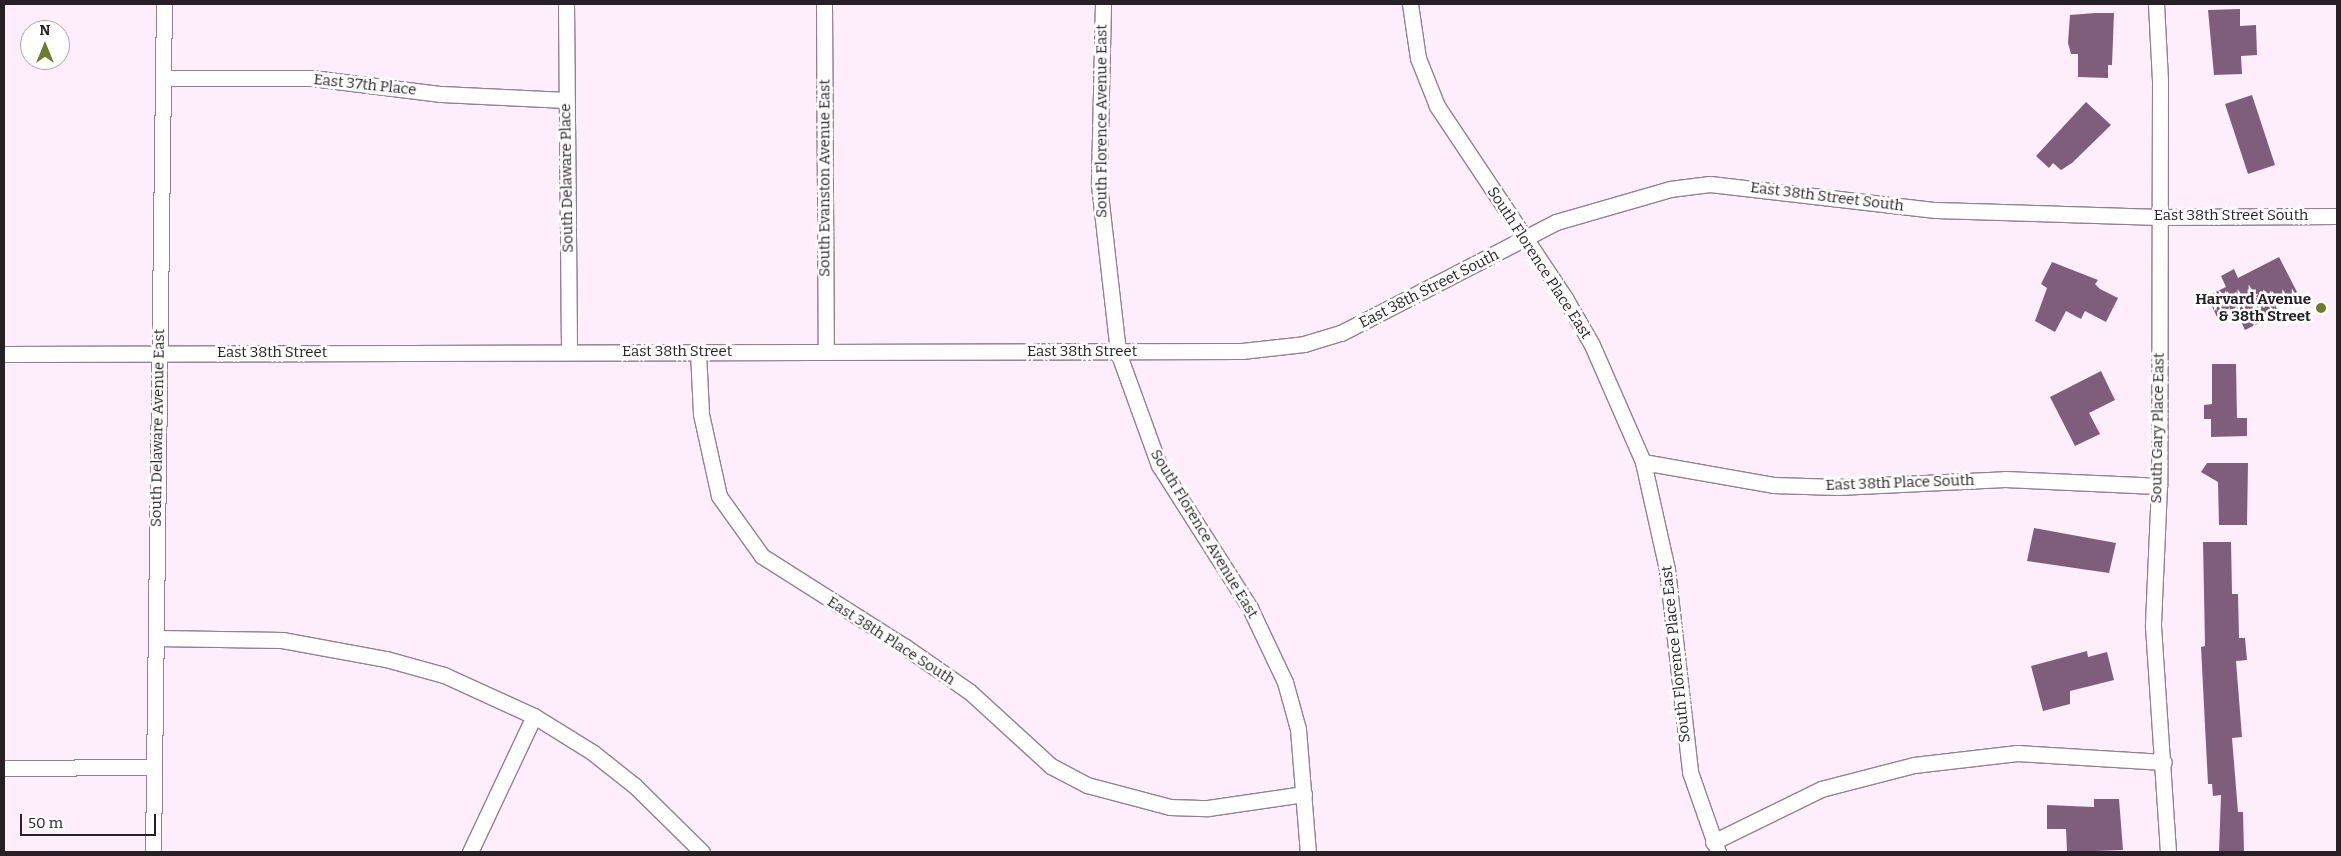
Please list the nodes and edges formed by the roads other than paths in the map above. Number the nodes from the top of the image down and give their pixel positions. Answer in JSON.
{"nodes":[{"id":1,"x":164,"y":4,"type":"edge"},
{"id":2,"x":566,"y":4,"type":"edge"},
{"id":3,"x":824,"y":4,"type":"edge"},
{"id":4,"x":1103,"y":4,"type":"edge"},
{"id":5,"x":1410,"y":4,"type":"edge"},
{"id":6,"x":2156,"y":4,"type":"edge"},
{"id":7,"x":164,"y":78,"type":"junction"},
{"id":8,"x":566,"y":100,"type":"junction"},
{"id":9,"x":2337,"y":216,"type":"edge"},
{"id":10,"x":2160,"y":217,"type":"junction"},
{"id":11,"x":1525,"y":239,"type":"junction"},
{"id":12,"x":1347,"y":330,"type":"joint"},
{"id":13,"x":569,"y":352,"type":"junction"},
{"id":14,"x":698,"y":352,"type":"junction"},
{"id":15,"x":826,"y":352,"type":"junction"},
{"id":16,"x":1118,"y":352,"type":"junction"},
{"id":17,"x":159,"y":353,"type":"junction"},
{"id":18,"x":4,"y":354,"type":"edge"},
{"id":19,"x":1643,"y":462,"type":"junction"},
{"id":20,"x":2158,"y":486,"type":"junction"},
{"id":21,"x":156,"y":638,"type":"junction"},
{"id":22,"x":534,"y":716,"type":"junction"},
{"id":23,"x":2164,"y":762,"type":"junction"},
{"id":24,"x":153,"y":767,"type":"junction"},
{"id":25,"x":4,"y":768,"type":"edge"},
{"id":26,"x":1304,"y":794,"type":"junction"},
{"id":27,"x":1716,"y":847,"type":"edge"},
{"id":28,"x":153,"y":852,"type":"edge"},
{"id":29,"x":470,"y":852,"type":"edge"},
{"id":30,"x":702,"y":852,"type":"edge"},
{"id":31,"x":1308,"y":852,"type":"edge"},
{"id":32,"x":2168,"y":852,"type":"edge"}],
"edges":[{"from":1,"to":7,"type":"street","name":"South Delaware Avenue East"},
{"from":2,"to":8,"type":"street","name":"South Delaware Place"},
{"from":3,"to":15,"type":"street","name":"South Evanston Avenue East"},
{"from":4,"to":16,"type":"street","name":"South Florence Avenue East"},
{"from":5,"to":11,"type":"street","name":"South Florence Place East"},
{"from":6,"to":10,"type":"street","name":"South Gary Place East"},
{"from":7,"to":8,"type":"street","name":"East 37th Place"},
{"from":7,"to":17,"type":"street","name":"South Delaware Avenue East"},
{"from":8,"to":13,"type":"street","name":"South Delaware Place"},
{"from":9,"to":10,"type":"street","name":"East 38th Street South"},
{"from":10,"to":11,"type":"street","name":"East 38th Street South"},
{"from":10,"to":20,"type":"street","name":"South Gary Place East"},
{"from":11,"to":12,"type":"street","name":"East 38th Street South"},
{"from":11,"to":19,"type":"street","name":"South Florence Place East"},
{"from":12,"to":16,"type":"street","name":"East 38th Street"},
{"from":13,"to":14,"type":"street","name":"East 38th Street"},
{"from":13,"to":17,"type":"street","name":"East 38th Street"},
{"from":14,"to":15,"type":"street","name":"East 38th Street"},
{"from":14,"to":26,"type":"street","name":"East 38th Place South"},
{"from":15,"to":16,"type":"street","name":"East 38th Street"},
{"from":16,"to":26,"type":"street","name":"South Florence Avenue East"},
{"from":17,"to":18,"type":"street","name":"East 38th Street"},
{"from":17,"to":21,"type":"street","name":"South Delaware Avenue East"},
{"from":19,"to":20,"type":"street","name":"East 38th Place South"},
{"from":19,"to":27,"type":"street","name":"South Florence Place East"},
{"from":20,"to":23,"type":"street","name":"South Gary Place East"},
{"from":21,"to":22,"type":"street"},
{"from":21,"to":24,"type":"street","name":"South Delaware Avenue East"},
{"from":22,"to":29,"type":"street"},
{"from":22,"to":30,"type":"street"},
{"from":23,"to":27,"type":"street"},
{"from":23,"to":32,"type":"street","name":"South Gary Place East"},
{"from":24,"to":25,"type":"street"},
{"from":24,"to":28,"type":"street","name":"South Delaware Avenue East"},
{"from":26,"to":31,"type":"street","name":"South Florence Avenue East"}]}
